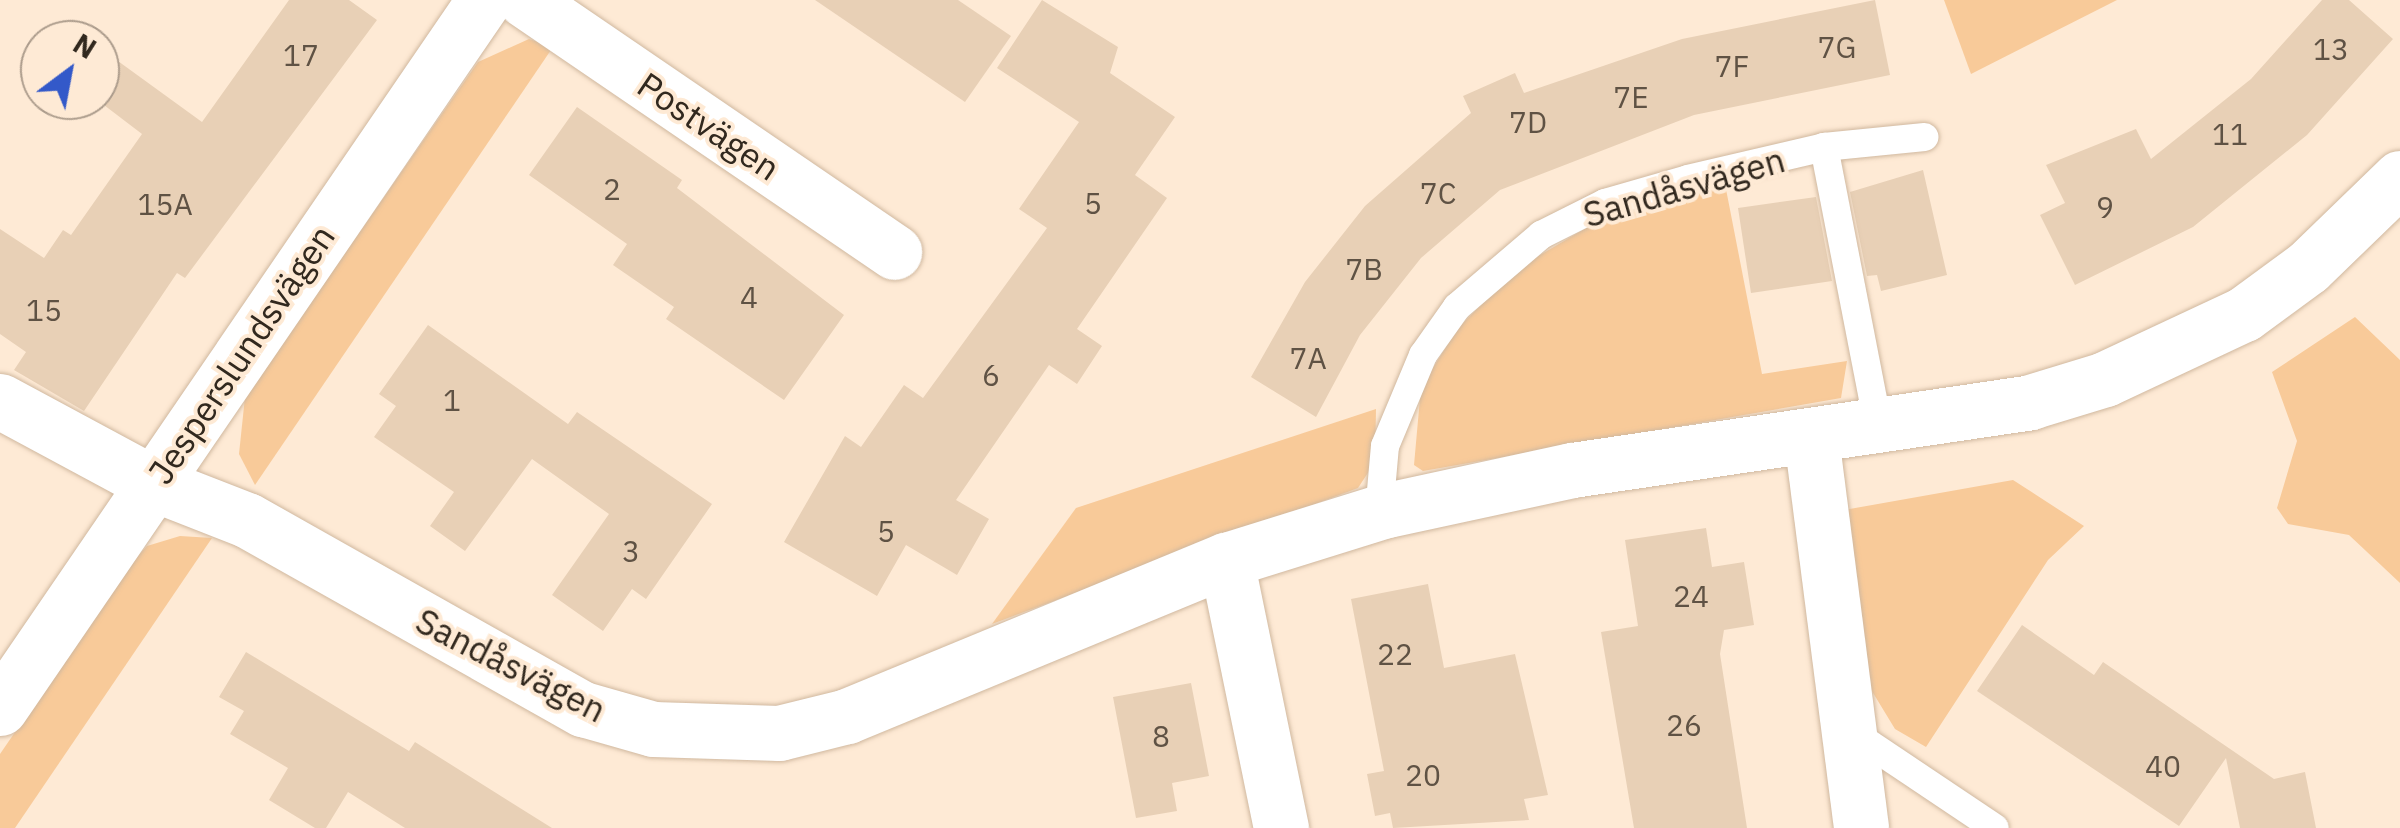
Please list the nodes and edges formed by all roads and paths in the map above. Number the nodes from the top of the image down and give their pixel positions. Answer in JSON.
{"nodes":[{"id":1,"x":484,"y":0,"type":"edge"},
{"id":2,"x":525,"y":0,"type":"edge"},
{"id":3,"x":1925,"y":137,"type":"dead end"},
{"id":4,"x":1824,"y":148,"type":"junction"},
{"id":5,"x":2400,"y":178,"type":"edge"},
{"id":6,"x":894,"y":252,"type":"dead end"},
{"id":7,"x":0,"y":401,"type":"edge"},
{"id":8,"x":1878,"y":426,"type":"junction"},
{"id":9,"x":1811,"y":437,"type":"junction"},
{"id":10,"x":152,"y":483,"type":"junction"},
{"id":11,"x":1379,"y":513,"type":"junction"},
{"id":12,"x":1226,"y":560,"type":"junction"},
{"id":13,"x":0,"y":708,"type":"edge"},
{"id":14,"x":1848,"y":730,"type":"junction"},
{"id":15,"x":1281,"y":828,"type":"edge"},
{"id":16,"x":1861,"y":828,"type":"edge"},
{"id":17,"x":1994,"y":828,"type":"edge"}],
"edges":[{"from":1,"to":10,"type":"street","name":"Jesperslundsvägen"},
{"from":2,"to":6,"type":"street","name":"Postvägen"},
{"from":3,"to":4,"type":"lane","name":"Sandåsvägen"},
{"from":4,"to":8,"type":"lane"},
{"from":4,"to":11,"type":"lane","name":"Sandåsvägen"},
{"from":5,"to":8,"type":"street","name":"Sandåsvägen"},
{"from":7,"to":10,"type":"street","name":"Sandåsvägen"},
{"from":8,"to":9,"type":"street","name":"Sandåsvägen"},
{"from":9,"to":11,"type":"street","name":"Sandåsvägen"},
{"from":9,"to":14,"type":"street"},
{"from":10,"to":12,"type":"street","name":"Sandåsvägen"},
{"from":10,"to":13,"type":"street","name":"Jesperslundsvägen"},
{"from":11,"to":12,"type":"street","name":"Sandåsvägen"},
{"from":12,"to":15,"type":"street"},
{"from":14,"to":16,"type":"street"},
{"from":14,"to":17,"type":"lane"}]}
